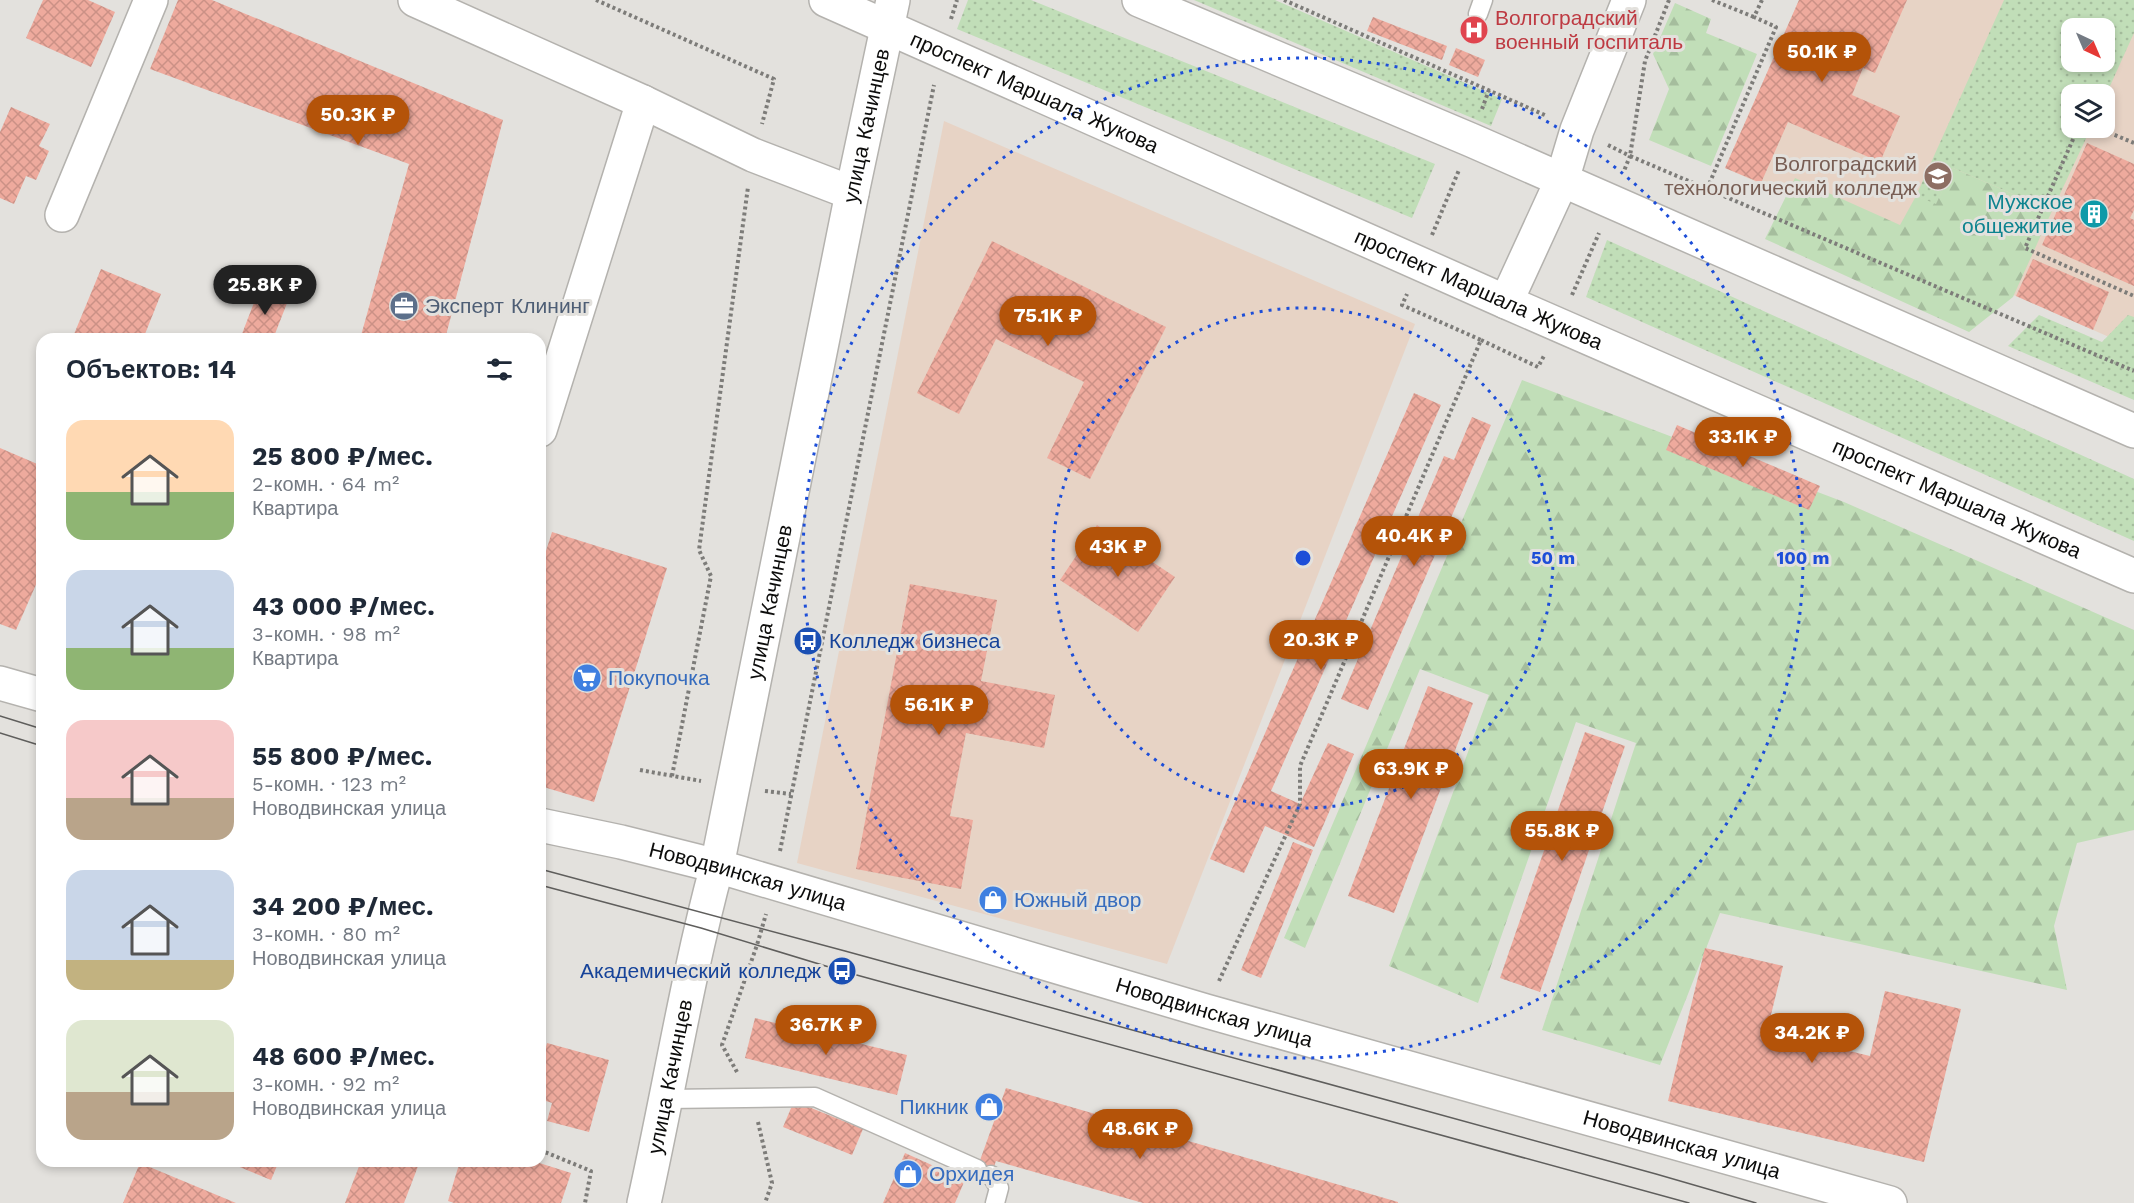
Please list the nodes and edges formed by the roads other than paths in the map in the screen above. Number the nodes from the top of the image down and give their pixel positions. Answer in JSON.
{"nodes":[{"id":1,"x":151,"y":0,"type":"edge"},
{"id":2,"x":415,"y":0,"type":"edge"},
{"id":3,"x":826,"y":0,"type":"edge"},
{"id":4,"x":1139,"y":0,"type":"edge"},
{"id":5,"x":1629,"y":0,"type":"edge"},
{"id":6,"x":890,"y":13,"type":"edge"},
{"id":7,"x":643,"y":102,"type":"junction"},
{"id":8,"x":1562,"y":180,"type":"junction"},
{"id":9,"x":852,"y":193,"type":"junction"},
{"id":10,"x":62,"y":215,"type":"dead end"},
{"id":11,"x":1506,"y":302,"type":"junction"},
{"id":12,"x":546,"y":411,"type":"edge"},
{"id":13,"x":2134,"y":431,"type":"edge"},
{"id":14,"x":2134,"y":576,"type":"edge"},
{"id":15,"x":0,"y":683,"type":"edge"},
{"id":16,"x":36,"y":693,"type":"edge"},
{"id":17,"x":546,"y":826,"type":"edge"},
{"id":18,"x":717,"y":866,"type":"junction"},
{"id":19,"x":667,"y":1099,"type":"junction"},
{"id":20,"x":644,"y":1203,"type":"edge"},
{"id":21,"x":995,"y":1203,"type":"edge"},
{"id":22,"x":1890,"y":1203,"type":"edge"}],
"edges":[{"from":1,"to":10,"type":"main road"},
{"from":2,"to":7,"type":"main road"},
{"from":3,"to":6,"type":"main road","name":"проспект Маршала Жукова"},
{"from":4,"to":8,"type":"main road"},
{"from":5,"to":8,"type":"main road"},
{"from":6,"to":9,"type":"main road","name":"улица Качинцев"},
{"from":6,"to":11,"type":"main road","name":"проспект Маршала Жукова"},
{"from":7,"to":9,"type":"main road"},
{"from":7,"to":12,"type":"main road"},
{"from":8,"to":11,"type":"main road"},
{"from":8,"to":13,"type":"main road"},
{"from":9,"to":18,"type":"main road","name":"улица Качинцев"},
{"from":11,"to":14,"type":"main road","name":"проспект Маршала Жукова"},
{"from":15,"to":16,"type":"main road"},
{"from":17,"to":18,"type":"main road","name":"Новодвинская улица"},
{"from":18,"to":19,"type":"main road","name":"улица Качинцев"},
{"from":18,"to":22,"type":"main road","name":"Новодвинская улица"},
{"from":19,"to":20,"type":"main road","name":"улица Качинцев"},
{"from":19,"to":21,"type":"lane"}]}
